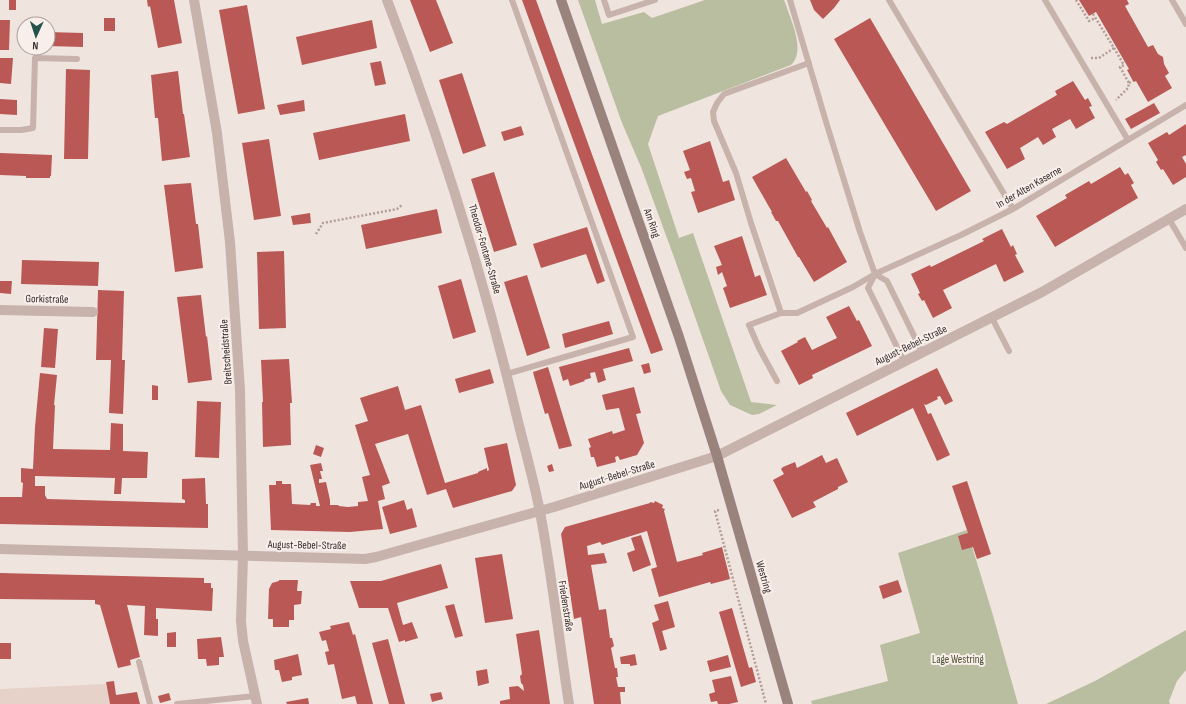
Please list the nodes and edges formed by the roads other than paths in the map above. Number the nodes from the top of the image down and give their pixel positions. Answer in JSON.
{"nodes":[{"id":1,"x":194,"y":0,"type":"edge"},
{"id":2,"x":387,"y":0,"type":"edge"},
{"id":3,"x":512,"y":0,"type":"edge"},
{"id":4,"x":561,"y":0,"type":"edge"},
{"id":5,"x":604,"y":0,"type":"edge"},
{"id":6,"x":655,"y":0,"type":"edge"},
{"id":7,"x":790,"y":0,"type":"edge"},
{"id":8,"x":889,"y":0,"type":"edge"},
{"id":9,"x":1045,"y":0,"type":"edge"},
{"id":10,"x":1172,"y":0,"type":"edge"},
{"id":11,"x":1186,"y":24,"type":"edge"},
{"id":12,"x":77,"y":58,"type":"dead end"},
{"id":13,"x":809,"y":63,"type":"junction"},
{"id":14,"x":1186,"y":106,"type":"edge"},
{"id":15,"x":0,"y":130,"type":"edge"},
{"id":16,"x":1128,"y":140,"type":"junction"},
{"id":17,"x":1013,"y":209,"type":"junction"},
{"id":18,"x":1186,"y":209,"type":"edge"},
{"id":19,"x":1169,"y":219,"type":"junction"},
{"id":20,"x":1186,"y":248,"type":"edge"},
{"id":21,"x":875,"y":274,"type":"junction"},
{"id":22,"x":0,"y":310,"type":"edge"},
{"id":23,"x":93,"y":312,"type":"dead end"},
{"id":24,"x":781,"y":313,"type":"junction"},
{"id":25,"x":992,"y":318,"type":"junction"},
{"id":26,"x":1009,"y":350,"type":"dead end"},
{"id":27,"x":922,"y":352,"type":"junction"},
{"id":28,"x":904,"y":361,"type":"junction"},
{"id":29,"x":507,"y":374,"type":"junction"},
{"id":30,"x":777,"y":381,"type":"dead end"},
{"id":31,"x":717,"y":456,"type":"junction"},
{"id":32,"x":540,"y":511,"type":"junction"},
{"id":33,"x":0,"y":549,"type":"edge"},
{"id":34,"x":243,"y":556,"type":"junction"},
{"id":35,"x":139,"y":662,"type":"dead end"},
{"id":36,"x":256,"y":700,"type":"edge"},
{"id":37,"x":150,"y":704,"type":"edge"},
{"id":38,"x":177,"y":704,"type":"edge"},
{"id":39,"x":569,"y":704,"type":"edge"},
{"id":40,"x":788,"y":704,"type":"edge"}],
"edges":[{"from":1,"to":34,"type":"street","name":"Breitscheidstraße"},
{"from":2,"to":29,"type":"street","name":"Theodor-Fontane-Straße"},
{"from":3,"to":29,"type":"lane"},
{"from":4,"to":31,"type":"main road","name":"Am Ring"},
{"from":5,"to":6,"type":"lane"},
{"from":7,"to":13,"type":"lane"},
{"from":8,"to":17,"type":"lane"},
{"from":9,"to":16,"type":"lane"},
{"from":10,"to":11,"type":"lane"},
{"from":12,"to":15,"type":"lane"},
{"from":13,"to":21,"type":"lane"},
{"from":13,"to":24,"type":"lane"},
{"from":14,"to":16,"type":"lane","name":"In der Alten Kaserne"},
{"from":16,"to":17,"type":"lane","name":"In der Alten Kaserne"},
{"from":17,"to":21,"type":"lane","name":"In der Alten Kaserne"},
{"from":18,"to":19,"type":"street","name":"August-Bebel-Straße"},
{"from":19,"to":20,"type":"lane"},
{"from":19,"to":25,"type":"street","name":"August-Bebel-Straße"},
{"from":21,"to":24,"type":"lane","name":"In der Alten Kaserne"},
{"from":21,"to":27,"type":"lane"},
{"from":21,"to":28,"type":"lane"},
{"from":22,"to":23,"type":"street","name":"Gorkistraße"},
{"from":24,"to":30,"type":"lane","name":"In der Alten Kaserne"},
{"from":25,"to":26,"type":"lane"},
{"from":25,"to":27,"type":"street","name":"August-Bebel-Straße"},
{"from":27,"to":28,"type":"street","name":"August-Bebel-Straße"},
{"from":28,"to":31,"type":"street","name":"August-Bebel-Straße"},
{"from":29,"to":32,"type":"street","name":"Theodor-Fontane-Straße"},
{"from":31,"to":32,"type":"street","name":"August-Bebel-Straße"},
{"from":31,"to":40,"type":"main road","name":"Westring"},
{"from":32,"to":34,"type":"street","name":"August-Bebel-Straße"},
{"from":32,"to":39,"type":"street","name":"Friedenstraße"},
{"from":33,"to":34,"type":"street","name":"August-Bebel-Straße"},
{"from":34,"to":36,"type":"street","name":"Breitscheidstraße"},
{"from":35,"to":37,"type":"lane"},
{"from":36,"to":38,"type":"lane"}]}
